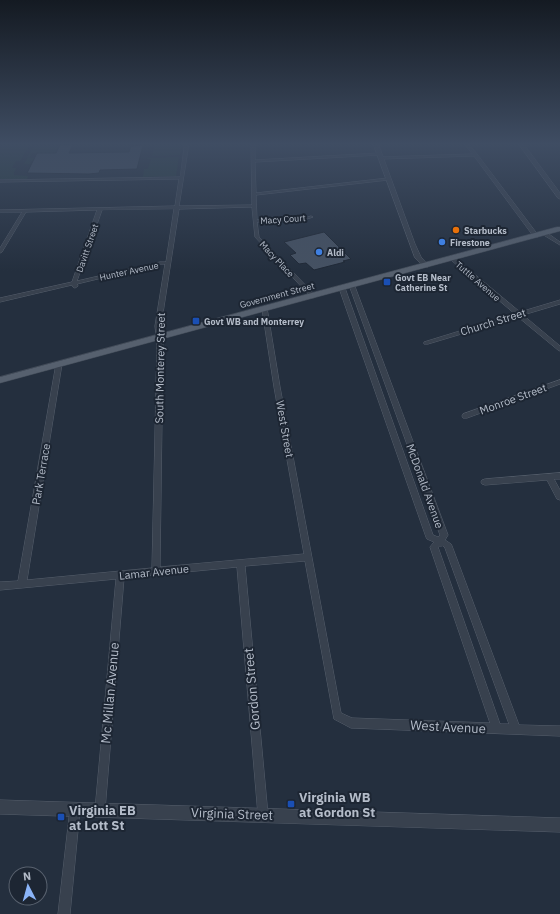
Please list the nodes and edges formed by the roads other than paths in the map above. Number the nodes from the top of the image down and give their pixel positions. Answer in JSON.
{"nodes":[{"id":1,"x":180,"y":186,"type":"edge"},
{"id":2,"x":254,"y":186,"type":"edge"},
{"id":3,"x":329,"y":186,"type":"edge"},
{"id":4,"x":391,"y":186,"type":"edge"},
{"id":5,"x":501,"y":186,"type":"edge"},
{"id":6,"x":557,"y":189,"type":"edge"},
{"id":7,"x":254,"y":194,"type":"junction"},
{"id":8,"x":560,"y":198,"type":"edge"},
{"id":9,"x":254,"y":206,"type":"junction"},
{"id":10,"x":176,"y":207,"type":"junction"},
{"id":11,"x":100,"y":209,"type":"junction"},
{"id":12,"x":25,"y":210,"type":"junction"},
{"id":13,"x":0,"y":211,"type":"edge"},
{"id":14,"x":311,"y":217,"type":"dead end"},
{"id":15,"x":255,"y":221,"type":"junction"},
{"id":16,"x":560,"y":229,"type":"edge"},
{"id":17,"x":540,"y":234,"type":"junction"},
{"id":18,"x":560,"y":244,"type":"edge"},
{"id":19,"x":0,"y":252,"type":"edge"},
{"id":20,"x":452,"y":259,"type":"junction"},
{"id":21,"x":166,"y":264,"type":"junction"},
{"id":22,"x":426,"y":266,"type":"junction"},
{"id":23,"x":75,"y":285,"type":"junction"},
{"id":24,"x":352,"y":285,"type":"junction"},
{"id":25,"x":342,"y":288,"type":"junction"},
{"id":26,"x":313,"y":296,"type":"junction"},
{"id":27,"x":0,"y":300,"type":"edge"},
{"id":28,"x":560,"y":302,"type":"edge"},
{"id":29,"x":0,"y":304,"type":"edge"},
{"id":30,"x":265,"y":309,"type":"junction"},
{"id":31,"x":518,"y":315,"type":"junction"},
{"id":32,"x":159,"y":337,"type":"junction"},
{"id":33,"x":426,"y":343,"type":"dead end"},
{"id":34,"x":560,"y":349,"type":"edge"},
{"id":35,"x":60,"y":364,"type":"junction"},
{"id":36,"x":0,"y":380,"type":"edge"},
{"id":37,"x":560,"y":382,"type":"edge"},
{"id":38,"x":465,"y":416,"type":"dead end"},
{"id":39,"x":560,"y":476,"type":"edge"},
{"id":40,"x":549,"y":477,"type":"junction"},
{"id":41,"x":485,"y":482,"type":"dead end"},
{"id":42,"x":560,"y":497,"type":"edge"},
{"id":43,"x":307,"y":553,"type":"junction"},
{"id":44,"x":241,"y":563,"type":"junction"},
{"id":45,"x":156,"y":571,"type":"junction"},
{"id":46,"x":120,"y":575,"type":"junction"},
{"id":47,"x":22,"y":584,"type":"junction"},
{"id":48,"x":0,"y":586,"type":"edge"},
{"id":49,"x":337,"y":716,"type":"joint"},
{"id":50,"x":497,"y":730,"type":"junction"},
{"id":51,"x":516,"y":730,"type":"junction"},
{"id":52,"x":560,"y":731,"type":"edge"},
{"id":53,"x":0,"y":807,"type":"edge"},
{"id":54,"x":75,"y":810,"type":"junction"},
{"id":55,"x":100,"y":810,"type":"junction"},
{"id":56,"x":263,"y":815,"type":"junction"},
{"id":57,"x":560,"y":824,"type":"edge"},
{"id":58,"x":64,"y":914,"type":"edge"}],
"edges":[{"from":1,"to":10,"type":"street","name":"South Monterey Street"},
{"from":2,"to":7,"type":"street","name":"Macy Place"},
{"from":3,"to":7,"type":"street"},
{"from":4,"to":22,"type":"street"},
{"from":5,"to":17,"type":"street"},
{"from":6,"to":8,"type":"street"},
{"from":7,"to":9,"type":"street","name":"Macy Place"},
{"from":9,"to":10,"type":"street"},
{"from":9,"to":15,"type":"street","name":"Macy Place"},
{"from":10,"to":11,"type":"street"},
{"from":10,"to":21,"type":"street","name":"South Monterey Street"},
{"from":11,"to":12,"type":"street"},
{"from":11,"to":23,"type":"street","name":"Davitt Street"},
{"from":12,"to":13,"type":"street"},
{"from":12,"to":19,"type":"street"},
{"from":14,"to":15,"type":"street","name":"Macy Court"},
{"from":15,"to":26,"type":"street","name":"Macy Place"},
{"from":16,"to":17,"type":"main road","name":"Government Street"},
{"from":17,"to":18,"type":"street"},
{"from":17,"to":20,"type":"main road","name":"Government Street"},
{"from":20,"to":22,"type":"main road","name":"Government Street"},
{"from":20,"to":31,"type":"street","name":"Tuttle Avenue"},
{"from":21,"to":23,"type":"street","name":"Hunter Avenue"},
{"from":21,"to":32,"type":"street","name":"South Monterey Street"},
{"from":22,"to":24,"type":"main road","name":"Government Street"},
{"from":23,"to":27,"type":"street","name":"Hunter Avenue"},
{"from":23,"to":29,"type":"street","name":"Hunter Avenue"},
{"from":24,"to":25,"type":"main road","name":"Government Street"},
{"from":24,"to":25,"type":"street","name":"McDonald Avenue"},
{"from":25,"to":26,"type":"main road","name":"Government Street"},
{"from":26,"to":30,"type":"main road","name":"Government Street"},
{"from":28,"to":31,"type":"street","name":"Church Street"},
{"from":30,"to":32,"type":"main road","name":"Government Street"},
{"from":30,"to":43,"type":"street","name":"West Street"},
{"from":31,"to":33,"type":"street","name":"Church Street"},
{"from":31,"to":34,"type":"street","name":"Tuttle Avenue"},
{"from":32,"to":35,"type":"main road","name":"Government Street"},
{"from":32,"to":45,"type":"street","name":"South Monterey Street"},
{"from":35,"to":36,"type":"main road","name":"Government Street"},
{"from":35,"to":47,"type":"street","name":"Park Terrace"},
{"from":37,"to":38,"type":"street","name":"Monroe Street"},
{"from":39,"to":40,"type":"street"},
{"from":40,"to":41,"type":"street"},
{"from":40,"to":42,"type":"street"},
{"from":43,"to":44,"type":"street","name":"Lamar Avenue"},
{"from":43,"to":49,"type":"street","name":"West Street"},
{"from":44,"to":45,"type":"street","name":"Lamar Avenue"},
{"from":44,"to":56,"type":"street","name":"Gordon Street"},
{"from":45,"to":46,"type":"street","name":"Lamar Avenue"},
{"from":46,"to":47,"type":"street","name":"Lamar Avenue"},
{"from":46,"to":55,"type":"street","name":"Mc Millan Avenue"},
{"from":47,"to":48,"type":"street","name":"Lamar Avenue"},
{"from":49,"to":50,"type":"street","name":"West Avenue"},
{"from":50,"to":51,"type":"street","name":"West Avenue"},
{"from":50,"to":51,"type":"street","name":"McDonald Avenue"},
{"from":51,"to":52,"type":"street","name":"West Avenue"},
{"from":53,"to":54,"type":"street","name":"Virginia Street"},
{"from":54,"to":55,"type":"street","name":"Virginia Street"},
{"from":54,"to":58,"type":"street"},
{"from":55,"to":56,"type":"street","name":"Virginia Street"},
{"from":56,"to":57,"type":"street","name":"Virginia Street"}]}
